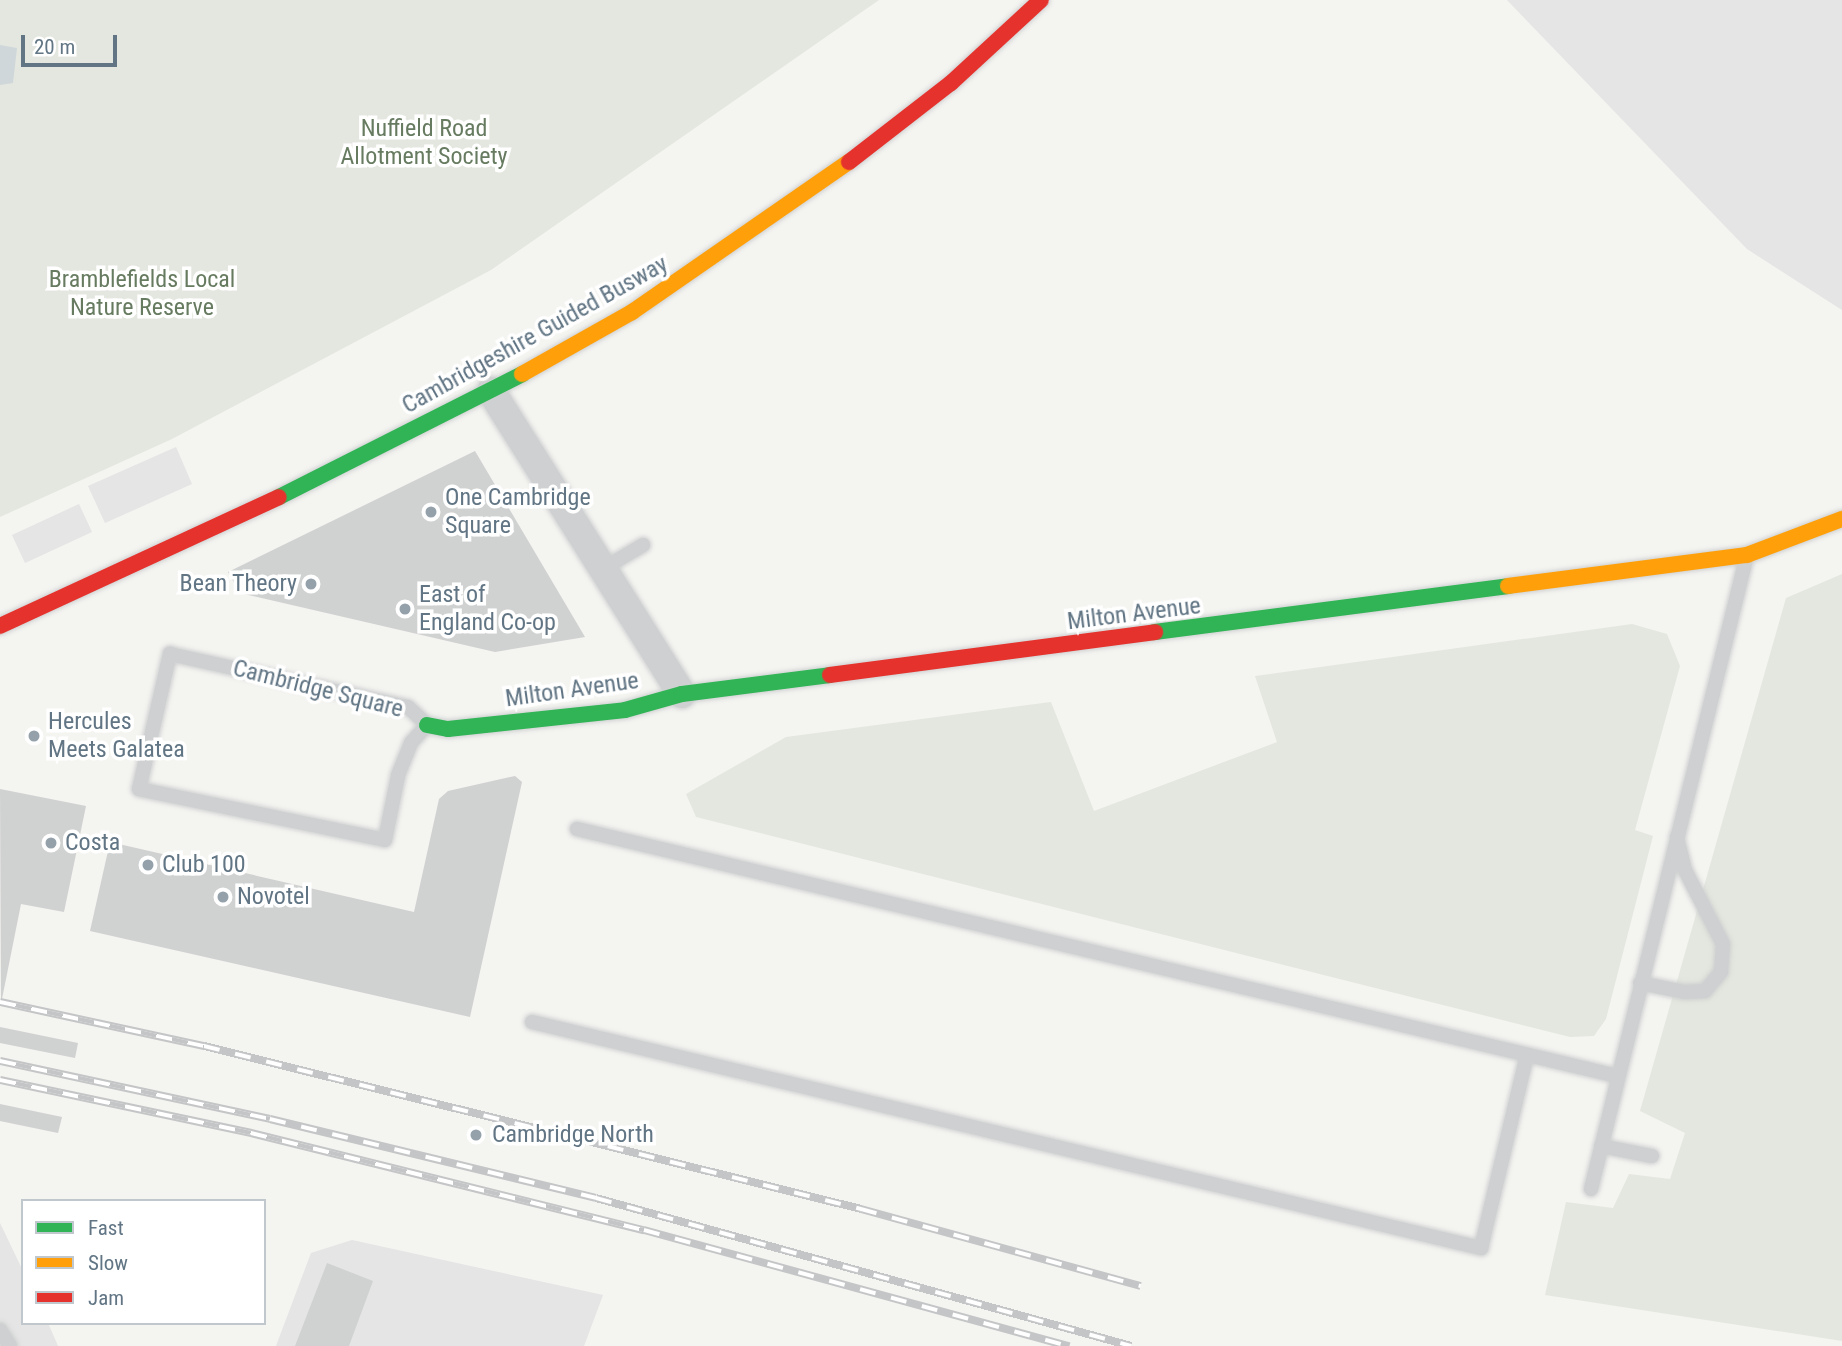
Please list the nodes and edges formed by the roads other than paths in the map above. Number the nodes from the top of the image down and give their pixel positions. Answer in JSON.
{"nodes":[{"id":1,"x":1041,"y":0,"type":"edge"},
{"id":2,"x":491,"y":391,"type":"junction"},
{"id":3,"x":1842,"y":519,"type":"edge"},
{"id":4,"x":643,"y":545,"type":"dead end"},
{"id":5,"x":1747,"y":555,"type":"junction"},
{"id":6,"x":601,"y":570,"type":"junction"},
{"id":7,"x":0,"y":626,"type":"edge"},
{"id":8,"x":682,"y":694,"type":"junction"},
{"id":9,"x":427,"y":725,"type":"junction"},
{"id":10,"x":577,"y":829,"type":"dead end"},
{"id":11,"x":1677,"y":836,"type":"junction"},
{"id":12,"x":1640,"y":983,"type":"junction"},
{"id":13,"x":532,"y":1022,"type":"dead end"},
{"id":14,"x":1527,"y":1055,"type":"junction"},
{"id":15,"x":1617,"y":1076,"type":"junction"},
{"id":16,"x":1601,"y":1146,"type":"junction"},
{"id":17,"x":1652,"y":1156,"type":"dead end"},
{"id":18,"x":1591,"y":1189,"type":"dead end"},
{"id":19,"x":0,"y":1331,"type":"edge"},
{"id":20,"x":10,"y":1346,"type":"edge"}],
"edges":[{"from":1,"to":2,"type":"street","name":"Cambridgeshire Guided Busway"},
{"from":2,"to":6,"type":"street"},
{"from":2,"to":7,"type":"street","name":"Cambridgeshire Guided Busway"},
{"from":3,"to":5,"type":"street","name":"Milton Avenue"},
{"from":4,"to":6,"type":"lane"},
{"from":5,"to":8,"type":"street","name":"Milton Avenue"},
{"from":5,"to":11,"type":"lane"},
{"from":6,"to":8,"type":"street"},
{"from":8,"to":9,"type":"street","name":"Milton Avenue"},
{"from":9,"to":9,"type":"lane","name":"Cambridge Square"},
{"from":10,"to":14,"type":"lane"},
{"from":11,"to":12,"type":"lane"},
{"from":11,"to":12,"type":"lane"},
{"from":12,"to":15,"type":"lane"},
{"from":13,"to":14,"type":"lane"},
{"from":14,"to":15,"type":"lane"},
{"from":15,"to":16,"type":"lane"},
{"from":16,"to":17,"type":"lane"},
{"from":16,"to":18,"type":"lane"},
{"from":19,"to":20,"type":"lane"}]}
